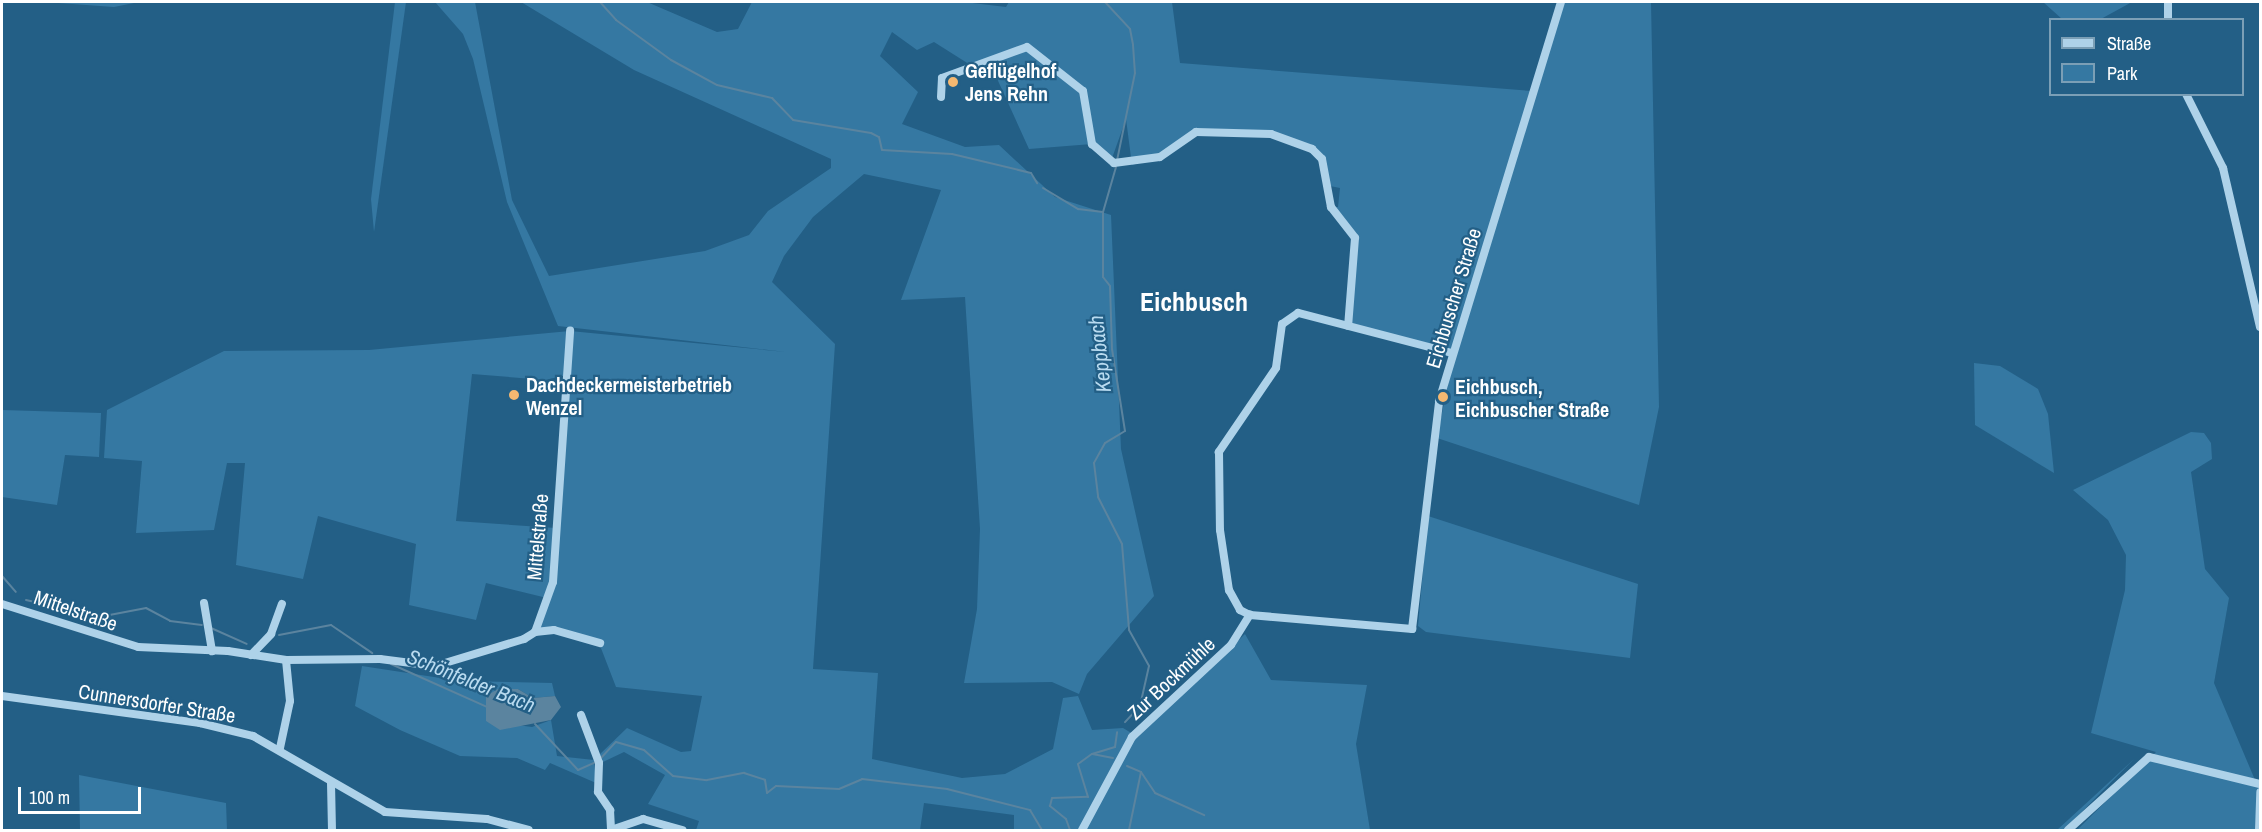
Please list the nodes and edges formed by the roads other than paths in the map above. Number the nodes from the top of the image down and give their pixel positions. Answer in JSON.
{"nodes":[{"id":1,"x":1561,"y":2,"type":"edge"},
{"id":2,"x":2168,"y":2,"type":"edge"},
{"id":3,"x":2168,"y":18,"type":"edge"},
{"id":4,"x":2187,"y":96,"type":"edge"},
{"id":5,"x":941,"y":97,"type":"dead end"},
{"id":6,"x":1348,"y":326,"type":"junction"},
{"id":7,"x":2260,"y":327,"type":"edge"},
{"id":8,"x":570,"y":331,"type":"dead end"},
{"id":9,"x":1452,"y":353,"type":"junction"},
{"id":10,"x":204,"y":603,"type":"dead end"},
{"id":11,"x":2,"y":604,"type":"edge"},
{"id":12,"x":282,"y":604,"type":"dead end"},
{"id":13,"x":1250,"y":615,"type":"junction"},
{"id":14,"x":536,"y":632,"type":"junction"},
{"id":15,"x":600,"y":643,"type":"dead end"},
{"id":16,"x":212,"y":651,"type":"junction"},
{"id":17,"x":251,"y":655,"type":"junction"},
{"id":18,"x":286,"y":660,"type":"junction"},
{"id":19,"x":2,"y":696,"type":"edge"},
{"id":20,"x":581,"y":715,"type":"dead end"},
{"id":21,"x":280,"y":748,"type":"junction"},
{"id":22,"x":331,"y":783,"type":"junction"},
{"id":23,"x":2260,"y":784,"type":"edge"},
{"id":24,"x":2260,"y":792,"type":"edge"},
{"id":25,"x":611,"y":830,"type":"edge"},
{"id":26,"x":333,"y":831,"type":"edge"},
{"id":27,"x":529,"y":831,"type":"edge"},
{"id":28,"x":682,"y":831,"type":"edge"},
{"id":29,"x":1082,"y":831,"type":"edge"},
{"id":30,"x":2068,"y":831,"type":"edge"},
{"id":31,"x":2259,"y":831,"type":"edge"}],
"edges":[{"from":1,"to":9,"type":"street","name":"Eichbuscher Straße"},
{"from":2,"to":3,"type":"street"},
{"from":4,"to":7,"type":"street"},
{"from":5,"to":6,"type":"street"},
{"from":6,"to":9,"type":"street"},
{"from":6,"to":13,"type":"street"},
{"from":8,"to":14,"type":"street","name":"Mittelstraße"},
{"from":9,"to":13,"type":"street","name":"Eichbuscher Straße"},
{"from":10,"to":16,"type":"street"},
{"from":11,"to":16,"type":"street","name":"Mittelstraße"},
{"from":12,"to":17,"type":"street"},
{"from":13,"to":29,"type":"street","name":"Zur Bockmühle"},
{"from":14,"to":15,"type":"street"},
{"from":14,"to":18,"type":"street","name":"Mittelstraße"},
{"from":16,"to":17,"type":"street","name":"Mittelstraße"},
{"from":17,"to":18,"type":"street","name":"Mittelstraße"},
{"from":18,"to":21,"type":"street"},
{"from":19,"to":21,"type":"street","name":"Cunnersdorfer Straße"},
{"from":20,"to":25,"type":"street"},
{"from":21,"to":22,"type":"street","name":"Cunnersdorfer Straße"},
{"from":22,"to":26,"type":"street"},
{"from":22,"to":27,"type":"street","name":"Cunnersdorfer Straße"},
{"from":23,"to":30,"type":"street"},
{"from":24,"to":31,"type":"street"},
{"from":25,"to":28,"type":"street"}]}
